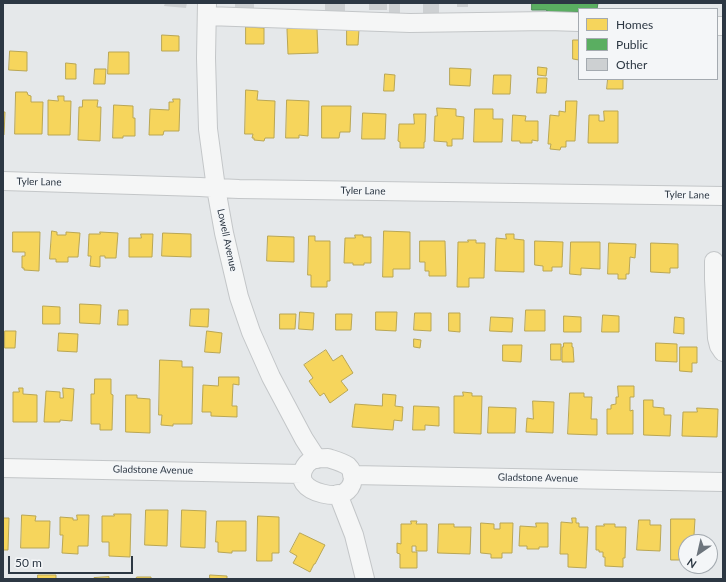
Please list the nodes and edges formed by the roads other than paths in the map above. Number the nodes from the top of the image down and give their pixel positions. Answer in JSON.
{"nodes":[{"id":1,"x":207,"y":10,"type":"edge"},
{"id":2,"x":578,"y":22,"type":"edge"},
{"id":3,"x":3,"y":181,"type":"edge"},
{"id":4,"x":216,"y":188,"type":"junction"},
{"id":5,"x":723,"y":196,"type":"edge"},
{"id":6,"x":714,"y":261,"type":"dead end"},
{"id":7,"x":719,"y":279,"type":"edge"},
{"id":8,"x":723,"y":352,"type":"edge"},
{"id":9,"x":317,"y":459,"type":"junction"},
{"id":10,"x":3,"y":468,"type":"edge"},
{"id":11,"x":302,"y":474,"type":"junction"},
{"id":12,"x":352,"y":475,"type":"junction"},
{"id":13,"x":723,"y":482,"type":"edge"},
{"id":14,"x":338,"y":494,"type":"junction"},
{"id":15,"x":364,"y":579,"type":"edge"}],
"edges":[{"from":1,"to":2,"type":"street"},
{"from":1,"to":4,"type":"street","name":"Lowell Avenue"},
{"from":3,"to":4,"type":"street","name":"Tyler Lane"},
{"from":4,"to":5,"type":"street","name":"Tyler Lane"},
{"from":4,"to":9,"type":"street","name":"Lowell Avenue"},
{"from":6,"to":7,"type":"street"},
{"from":7,"to":8,"type":"street"},
{"from":9,"to":11,"type":"street"},
{"from":9,"to":12,"type":"street"},
{"from":10,"to":11,"type":"street","name":"Gladstone Avenue"},
{"from":11,"to":14,"type":"street"},
{"from":12,"to":13,"type":"street","name":"Gladstone Avenue"},
{"from":12,"to":14,"type":"street"},
{"from":14,"to":15,"type":"street"}]}
